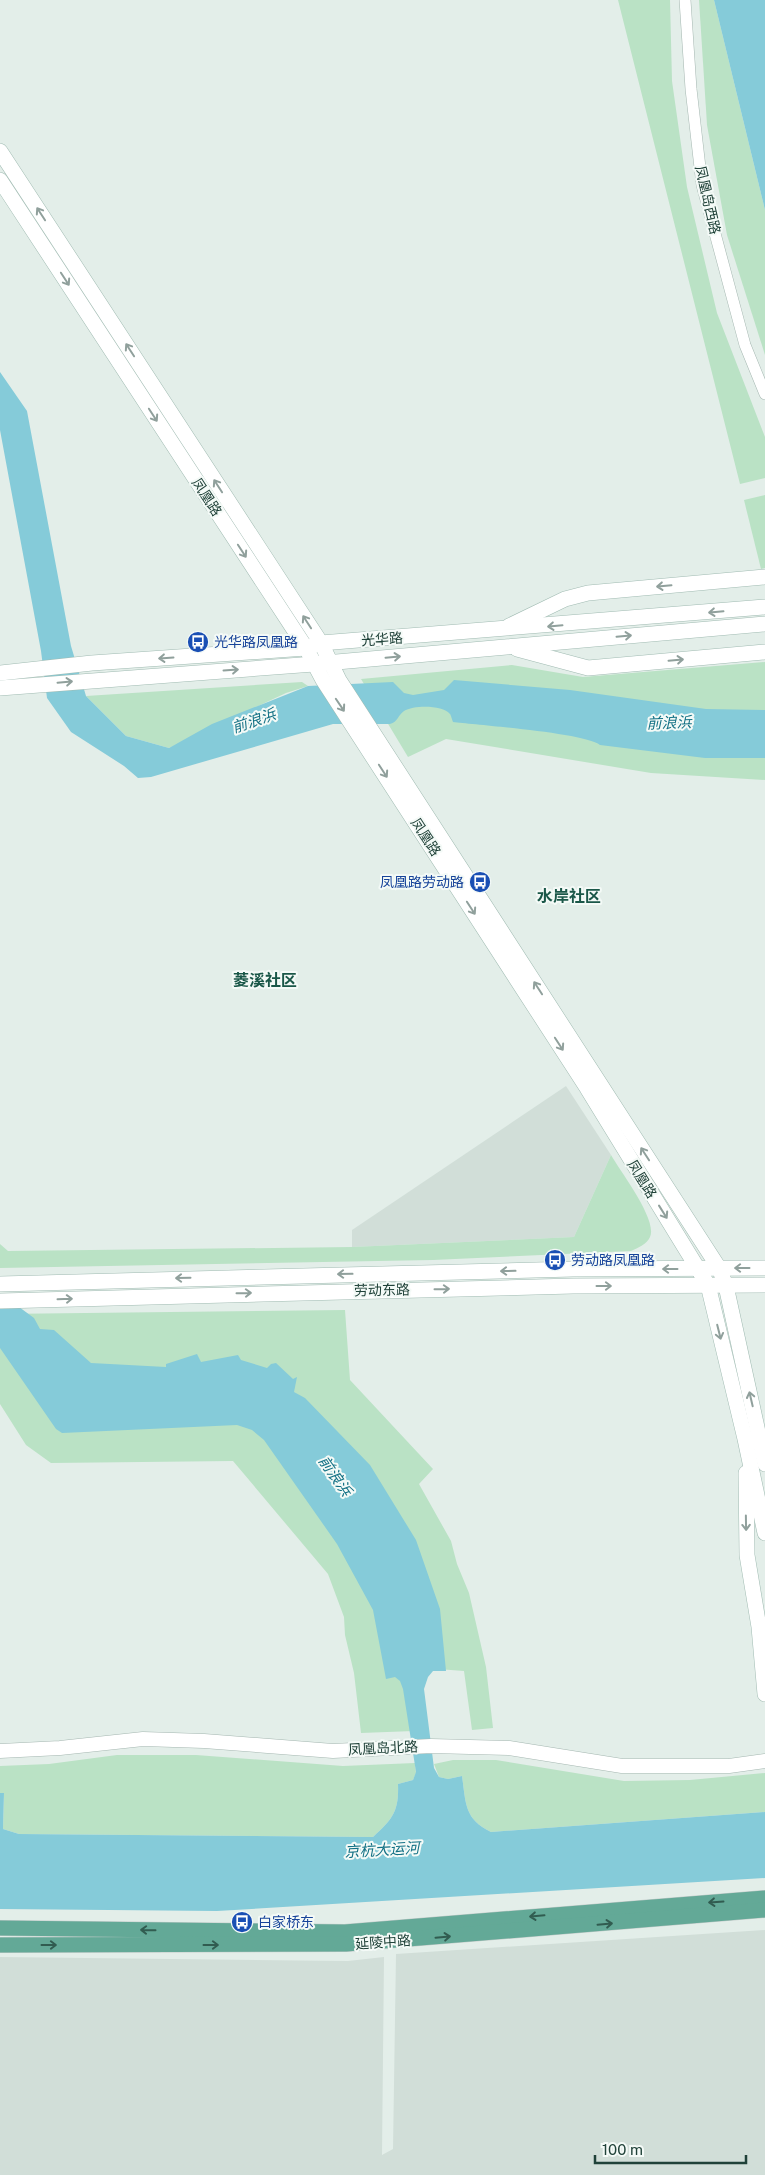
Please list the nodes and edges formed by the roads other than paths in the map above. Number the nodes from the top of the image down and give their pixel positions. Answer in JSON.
{"nodes":[{"id":1,"x":685,"y":0,"type":"edge"},
{"id":2,"x":0,"y":151,"type":"edge"},
{"id":3,"x":0,"y":180,"type":"edge"},
{"id":4,"x":765,"y":394,"type":"edge"},
{"id":5,"x":765,"y":577,"type":"edge"},
{"id":6,"x":765,"y":607,"type":"edge"},
{"id":7,"x":765,"y":624,"type":"edge"},
{"id":8,"x":499,"y":630,"type":"junction"},
{"id":9,"x":321,"y":643,"type":"junction"},
{"id":10,"x":508,"y":647,"type":"junction"},
{"id":11,"x":306,"y":648,"type":"junction"},
{"id":12,"x":765,"y":652,"type":"edge"},
{"id":13,"x":330,"y":662,"type":"junction"},
{"id":14,"x":314,"y":664,"type":"junction"},
{"id":15,"x":0,"y":673,"type":"edge"},
{"id":16,"x":0,"y":688,"type":"edge"},
{"id":17,"x":698,"y":1268,"type":"junction"},
{"id":18,"x":719,"y":1268,"type":"junction"},
{"id":19,"x":765,"y":1268,"type":"edge"},
{"id":20,"x":0,"y":1284,"type":"edge"},
{"id":21,"x":708,"y":1285,"type":"junction"},
{"id":22,"x":765,"y":1285,"type":"edge"},
{"id":23,"x":726,"y":1286,"type":"junction"},
{"id":24,"x":0,"y":1301,"type":"edge"},
{"id":25,"x":752,"y":1437,"type":"junction"},
{"id":26,"x":765,"y":1450,"type":"edge"},
{"id":27,"x":765,"y":1464,"type":"edge"},
{"id":28,"x":765,"y":1533,"type":"edge"},
{"id":29,"x":765,"y":1694,"type":"edge"},
{"id":30,"x":0,"y":1751,"type":"edge"},
{"id":31,"x":765,"y":1762,"type":"edge"},
{"id":32,"x":765,"y":1898,"type":"edge"},
{"id":33,"x":765,"y":1910,"type":"edge"},
{"id":34,"x":0,"y":1928,"type":"edge"},
{"id":35,"x":0,"y":1944,"type":"edge"}],
"edges":[{"from":1,"to":4,"type":"street","name":"凤凰岛西路"},
{"from":9,"to":2,"type":"main road","name":"凤凰路","one_way":true},
{"from":3,"to":11,"type":"main road","name":"凤凰路","one_way":true},
{"from":5,"to":8,"type":"main road","one_way":true},
{"from":6,"to":8,"type":"main road","name":"光华路","one_way":true},
{"from":10,"to":7,"type":"main road","name":"光华路","one_way":true},
{"from":8,"to":9,"type":"main road","name":"光华路"},
{"from":9,"to":11,"type":"main road","name":"光华路"},
{"from":9,"to":13,"type":"main road","name":"凤凰路"},
{"from":10,"to":12,"type":"main road","one_way":true},
{"from":13,"to":10,"type":"main road","name":"光华路","one_way":true},
{"from":11,"to":14,"type":"main road","name":"凤凰路"},
{"from":11,"to":15,"type":"main road","name":"光华路","one_way":true},
{"from":13,"to":14,"type":"main road","name":"光华路"},
{"from":18,"to":13,"type":"main road","name":"凤凰路","one_way":true},
{"from":16,"to":14,"type":"main road","name":"光华路","one_way":true},
{"from":14,"to":17,"type":"main road","name":"凤凰路","one_way":true},
{"from":17,"to":18,"type":"main road","name":"劳动东路"},
{"from":17,"to":20,"type":"main road","name":"劳动东路","one_way":true},
{"from":17,"to":21,"type":"main road","name":"凤凰路"},
{"from":19,"to":18,"type":"main road","name":"劳动东路","one_way":true},
{"from":18,"to":23,"type":"main road","name":"凤凰路"},
{"from":21,"to":23,"type":"main road","name":"劳动东路"},
{"from":24,"to":21,"type":"main road","name":"劳动东路","one_way":true},
{"from":21,"to":25,"type":"main road","name":"凤凰路","one_way":true},
{"from":22,"to":23,"type":"main road","name":"劳动东路"},
{"from":25,"to":23,"type":"main road","name":"凤凰路","one_way":true},
{"from":25,"to":26,"type":"main road"},
{"from":25,"to":27,"type":"main road","name":"凤凰路"},
{"from":25,"to":28,"type":"main road","name":"凤凰路"},
{"from":25,"to":29,"type":"main road","one_way":true},
{"from":30,"to":31,"type":"street","name":"凤凰岛北路"},
{"from":32,"to":34,"type":"main road","name":"延陵中路","one_way":true},
{"from":35,"to":33,"type":"main road","name":"延陵中路","one_way":true}]}
